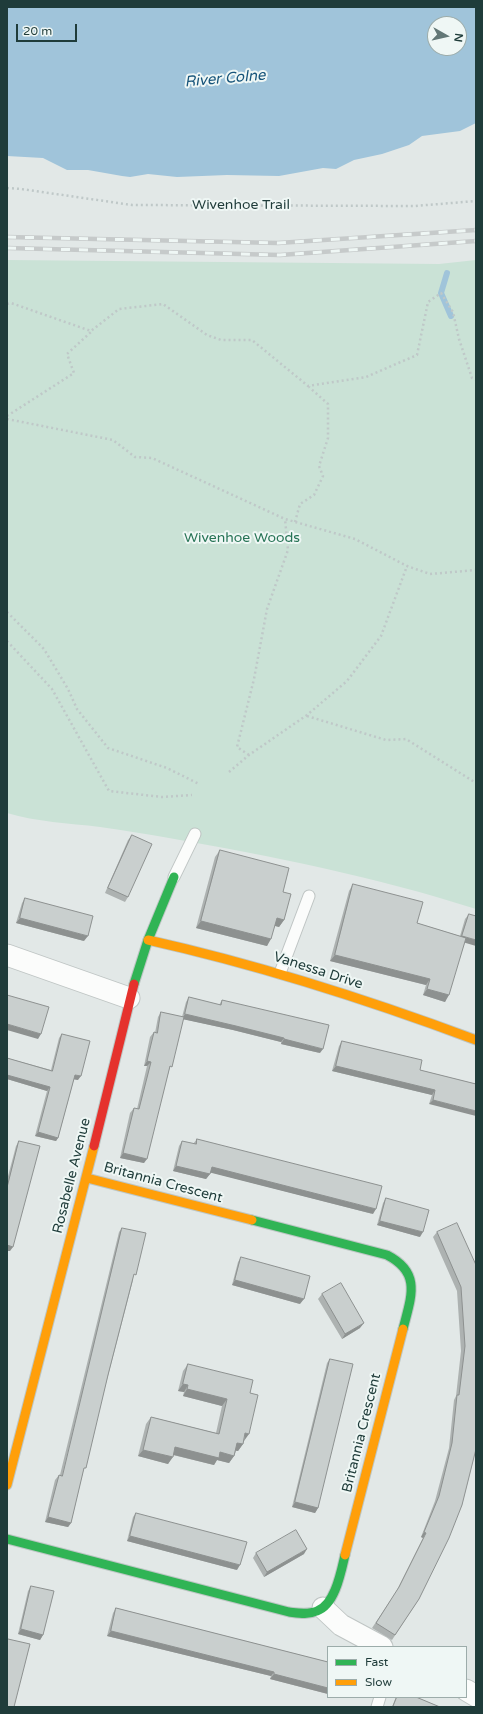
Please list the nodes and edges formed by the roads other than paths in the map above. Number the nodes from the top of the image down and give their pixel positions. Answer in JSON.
{"nodes":[{"id":1,"x":195,"y":834,"type":"dead end"},
{"id":2,"x":174,"y":877,"type":"joint"},
{"id":3,"x":310,"y":896,"type":"dead end"},
{"id":4,"x":148,"y":940,"type":"junction"},
{"id":5,"x":7,"y":955,"type":"edge"},
{"id":6,"x":280,"y":973,"type":"junction"},
{"id":7,"x":129,"y":998,"type":"junction"},
{"id":8,"x":476,"y":1040,"type":"edge"},
{"id":9,"x":87,"y":1178,"type":"junction"},
{"id":10,"x":7,"y":1485,"type":"edge"},
{"id":11,"x":7,"y":1539,"type":"edge"},
{"id":12,"x":323,"y":1608,"type":"junction"},
{"id":13,"x":380,"y":1646,"type":"edge"},
{"id":14,"x":467,"y":1691,"type":"edge"},
{"id":15,"x":476,"y":1696,"type":"edge"}],
"edges":[{"from":1,"to":2,"type":"lane"},
{"from":2,"to":4,"type":"street","name":"Rosabelle Avenue"},
{"from":3,"to":6,"type":"lane"},
{"from":4,"to":6,"type":"street","name":"Vanessa Drive"},
{"from":4,"to":7,"type":"street","name":"Rosabelle Avenue"},
{"from":5,"to":7,"type":"street"},
{"from":6,"to":8,"type":"street","name":"Vanessa Drive"},
{"from":7,"to":9,"type":"street","name":"Rosabelle Avenue"},
{"from":9,"to":10,"type":"street","name":"Rosabelle Avenue"},
{"from":9,"to":12,"type":"street","name":"Britannia Crescent"},
{"from":11,"to":12,"type":"street"},
{"from":12,"to":13,"type":"street"},
{"from":14,"to":15,"type":"street"}]}
